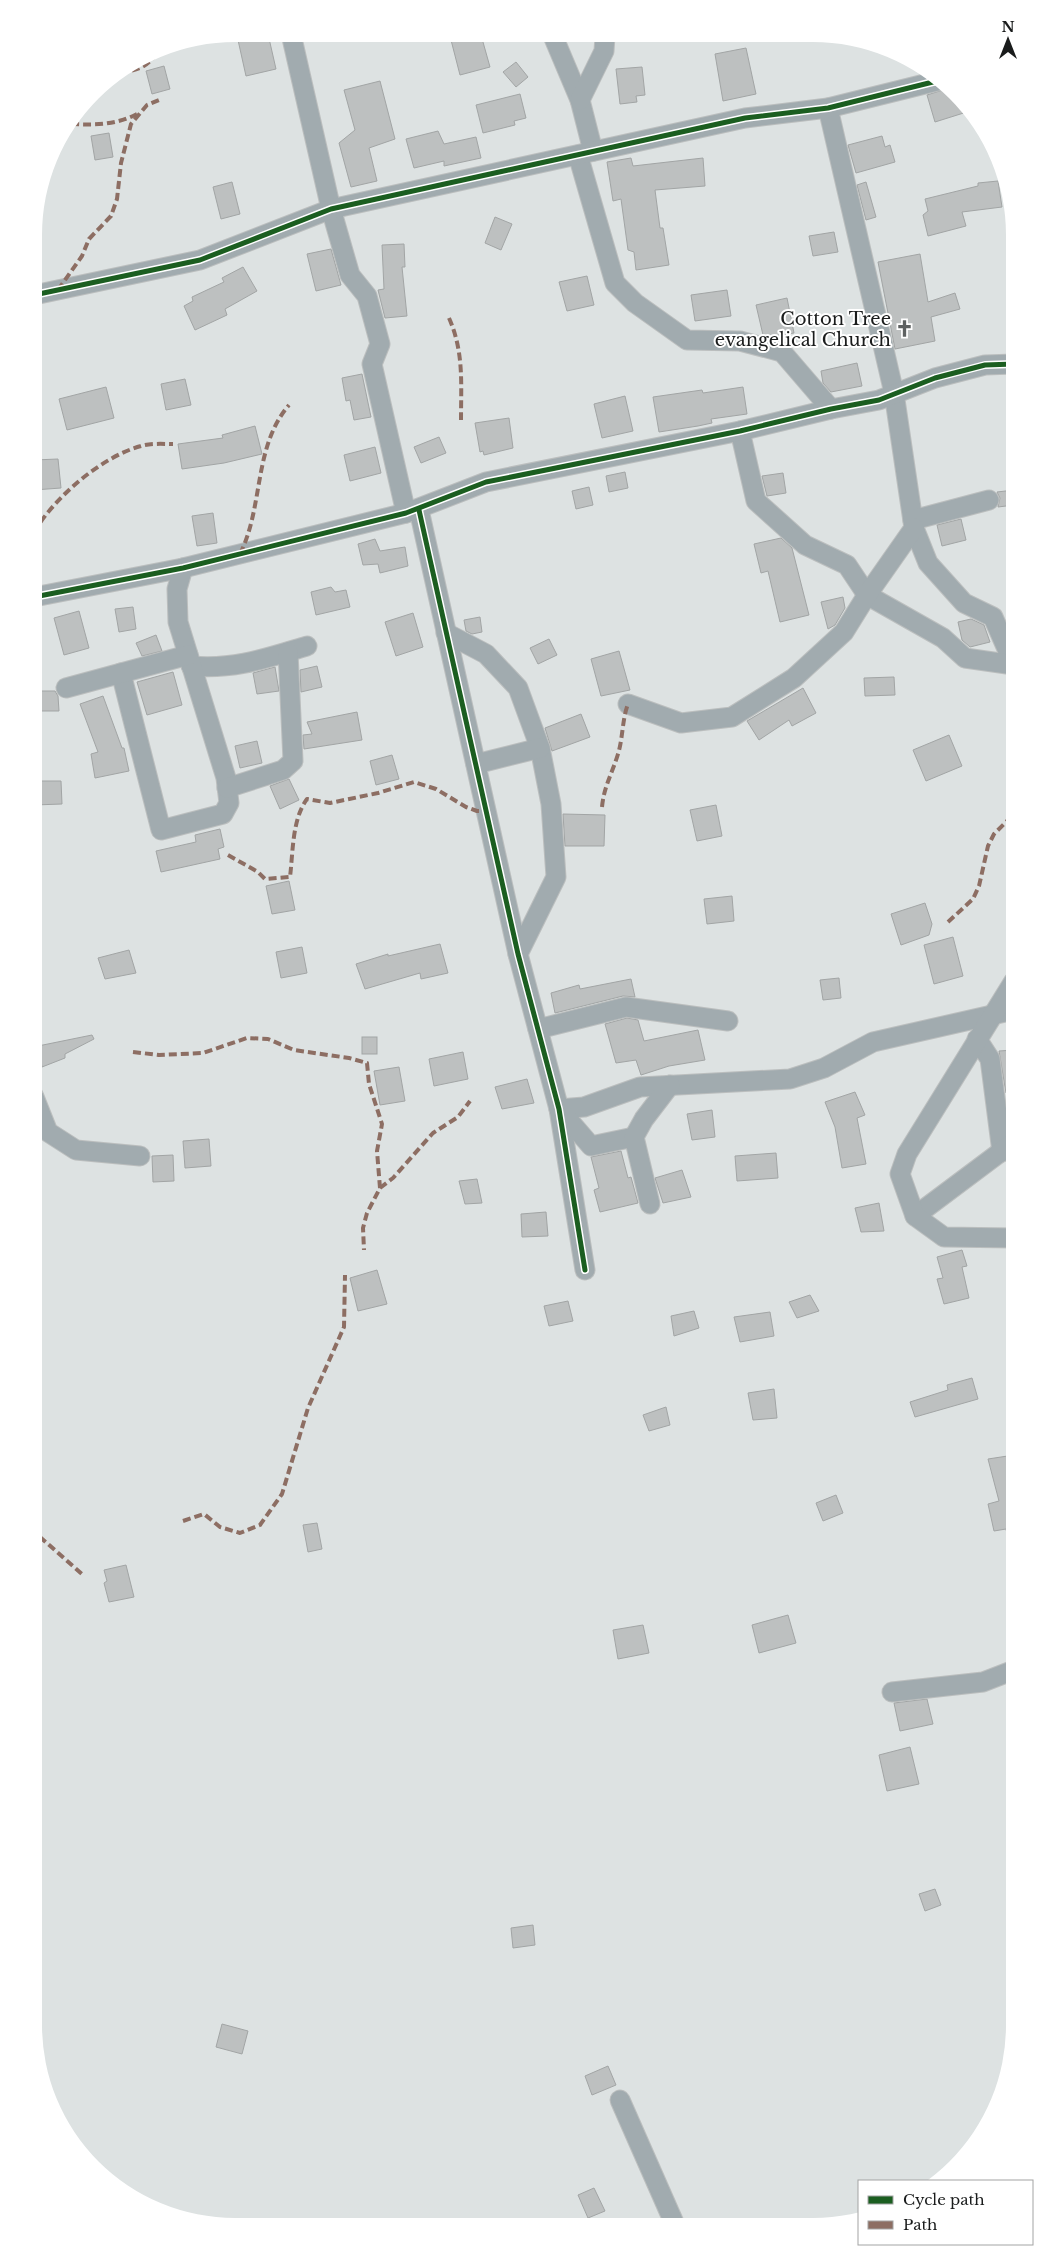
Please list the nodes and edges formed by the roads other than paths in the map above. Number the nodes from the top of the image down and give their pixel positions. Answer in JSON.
{"nodes":[{"id":1,"x":293,"y":42,"type":"edge"},
{"id":2,"x":555,"y":42,"type":"edge"},
{"id":3,"x":605,"y":42,"type":"edge"},
{"id":4,"x":930,"y":82,"type":"edge"},
{"id":5,"x":580,"y":100,"type":"junction"},
{"id":6,"x":828,"y":108,"type":"junction"},
{"id":7,"x":585,"y":153,"type":"junction"},
{"id":8,"x":331,"y":209,"type":"junction"},
{"id":9,"x":42,"y":293,"type":"edge"},
{"id":10,"x":1006,"y":364,"type":"edge"},
{"id":11,"x":894,"y":393,"type":"junction"},
{"id":12,"x":831,"y":409,"type":"junction"},
{"id":13,"x":740,"y":431,"type":"junction"},
{"id":14,"x":989,"y":500,"type":"dead end"},
{"id":15,"x":412,"y":511,"type":"junction"},
{"id":16,"x":913,"y":524,"type":"junction"},
{"id":17,"x":184,"y":568,"type":"junction"},
{"id":18,"x":42,"y":595,"type":"edge"},
{"id":19,"x":867,"y":595,"type":"junction"},
{"id":20,"x":446,"y":633,"type":"junction"},
{"id":21,"x":307,"y":646,"type":"dead end"},
{"id":22,"x":1006,"y":647,"type":"edge"},
{"id":23,"x":288,"y":652,"type":"junction"},
{"id":24,"x":190,"y":661,"type":"junction"},
{"id":25,"x":1006,"y":664,"type":"edge"},
{"id":26,"x":121,"y":673,"type":"junction"},
{"id":27,"x":66,"y":688,"type":"dead end"},
{"id":28,"x":628,"y":704,"type":"dead end"},
{"id":29,"x":540,"y":748,"type":"junction"},
{"id":30,"x":476,"y":764,"type":"junction"},
{"id":31,"x":227,"y":788,"type":"junction"},
{"id":32,"x":518,"y":954,"type":"junction"},
{"id":33,"x":1006,"y":994,"type":"edge"},
{"id":34,"x":1006,"y":1012,"type":"edge"},
{"id":35,"x":992,"y":1016,"type":"junction"},
{"id":36,"x":728,"y":1021,"type":"dead end"},
{"id":37,"x":538,"y":1029,"type":"junction"},
{"id":38,"x":977,"y":1039,"type":"junction"},
{"id":39,"x":670,"y":1085,"type":"junction"},
{"id":40,"x":558,"y":1109,"type":"junction"},
{"id":41,"x":42,"y":1117,"type":"edge"},
{"id":42,"x":634,"y":1137,"type":"junction"},
{"id":43,"x":1006,"y":1137,"type":"edge"},
{"id":44,"x":1006,"y":1148,"type":"edge"},
{"id":45,"x":140,"y":1156,"type":"dead end"},
{"id":46,"x":650,"y":1204,"type":"dead end"},
{"id":47,"x":915,"y":1216,"type":"junction"},
{"id":48,"x":1006,"y":1238,"type":"edge"},
{"id":49,"x":585,"y":1270,"type":"dead end"},
{"id":50,"x":1006,"y":1673,"type":"edge"},
{"id":51,"x":892,"y":1692,"type":"dead end"},
{"id":52,"x":620,"y":2100,"type":"dead end"},
{"id":53,"x":672,"y":2218,"type":"edge"}],
"edges":[{"from":1,"to":8,"type":"street"},
{"from":2,"to":5,"type":"street"},
{"from":3,"to":5,"type":"street"},
{"from":4,"to":6,"type":"street"},
{"from":5,"to":7,"type":"street"},
{"from":6,"to":7,"type":"street"},
{"from":6,"to":11,"type":"street"},
{"from":7,"to":8,"type":"street"},
{"from":7,"to":12,"type":"street"},
{"from":8,"to":9,"type":"street"},
{"from":8,"to":15,"type":"street"},
{"from":10,"to":11,"type":"street"},
{"from":11,"to":12,"type":"street"},
{"from":11,"to":16,"type":"street"},
{"from":12,"to":13,"type":"street"},
{"from":13,"to":15,"type":"street"},
{"from":13,"to":19,"type":"street"},
{"from":14,"to":16,"type":"street"},
{"from":15,"to":17,"type":"street"},
{"from":15,"to":20,"type":"street"},
{"from":16,"to":19,"type":"street"},
{"from":16,"to":22,"type":"street"},
{"from":17,"to":18,"type":"street"},
{"from":17,"to":24,"type":"street"},
{"from":19,"to":25,"type":"street"},
{"from":19,"to":28,"type":"street"},
{"from":20,"to":29,"type":"street"},
{"from":20,"to":30,"type":"street"},
{"from":21,"to":23,"type":"street"},
{"from":23,"to":24,"type":"street"},
{"from":23,"to":31,"type":"street"},
{"from":24,"to":26,"type":"street"},
{"from":24,"to":31,"type":"street"},
{"from":26,"to":27,"type":"street"},
{"from":26,"to":31,"type":"street"},
{"from":29,"to":30,"type":"street"},
{"from":29,"to":32,"type":"street"},
{"from":30,"to":32,"type":"street"},
{"from":32,"to":37,"type":"street"},
{"from":33,"to":35,"type":"street"},
{"from":34,"to":35,"type":"street"},
{"from":35,"to":38,"type":"street"},
{"from":35,"to":39,"type":"street"},
{"from":36,"to":37,"type":"street"},
{"from":37,"to":40,"type":"street"},
{"from":38,"to":43,"type":"street"},
{"from":38,"to":47,"type":"street"},
{"from":39,"to":40,"type":"street"},
{"from":39,"to":42,"type":"street"},
{"from":40,"to":42,"type":"street"},
{"from":40,"to":49,"type":"street"},
{"from":41,"to":45,"type":"street"},
{"from":42,"to":46,"type":"street"},
{"from":44,"to":47,"type":"street"},
{"from":47,"to":48,"type":"street"},
{"from":50,"to":51,"type":"street"},
{"from":52,"to":53,"type":"street"}]}
